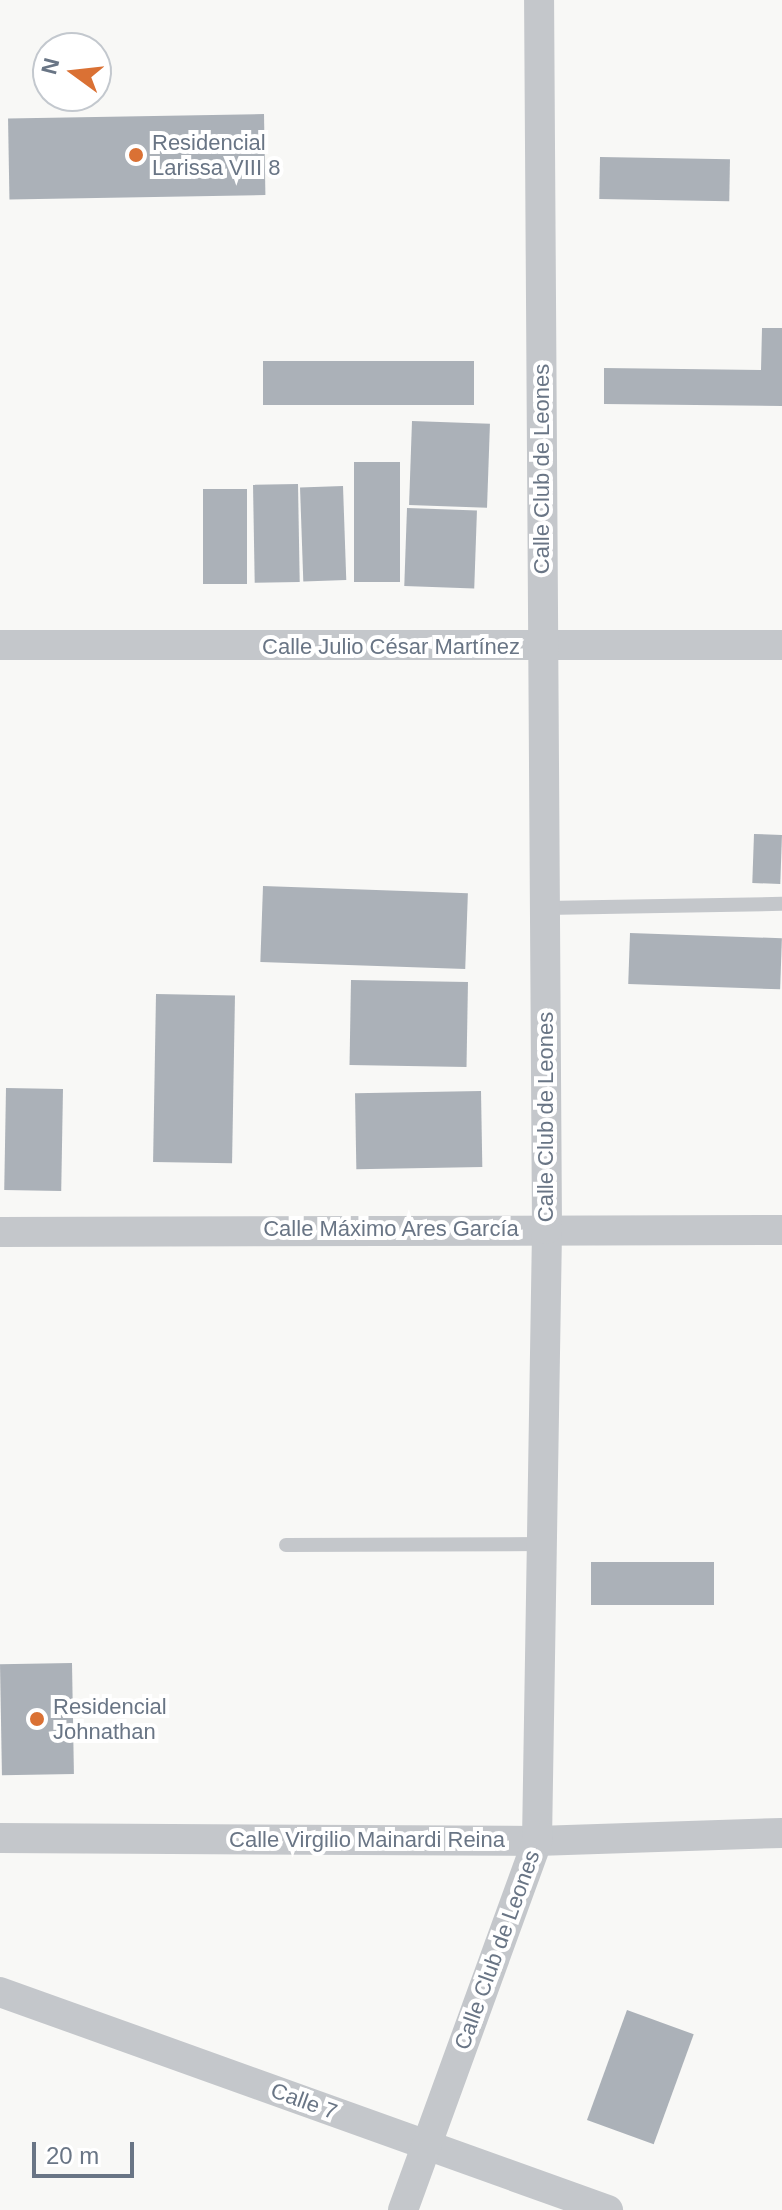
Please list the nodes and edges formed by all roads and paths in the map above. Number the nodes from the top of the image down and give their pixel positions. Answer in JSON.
{"nodes":[{"id":1,"x":539,"y":0,"type":"edge"},
{"id":2,"x":0,"y":645,"type":"edge"},
{"id":3,"x":782,"y":645,"type":"edge"},
{"id":4,"x":543,"y":648,"type":"junction"},
{"id":5,"x":782,"y":904,"type":"edge"},
{"id":6,"x":545,"y":908,"type":"junction"},
{"id":7,"x":547,"y":1229,"type":"junction"},
{"id":8,"x":782,"y":1230,"type":"edge"},
{"id":9,"x":0,"y":1232,"type":"edge"},
{"id":10,"x":542,"y":1544,"type":"junction"},
{"id":11,"x":286,"y":1545,"type":"dead end"},
{"id":12,"x":782,"y":1833,"type":"edge"},
{"id":13,"x":0,"y":1838,"type":"edge"},
{"id":14,"x":537,"y":1841,"type":"junction"},
{"id":15,"x":0,"y":1992,"type":"edge"},
{"id":16,"x":426,"y":2145,"type":"junction"},
{"id":17,"x":403,"y":2210,"type":"edge"},
{"id":18,"x":608,"y":2210,"type":"edge"}],
"edges":[{"from":1,"to":4,"type":"street","name":"Calle Club de Leones"},
{"from":2,"to":4,"type":"street","name":"Calle Julio César Martínez"},
{"from":3,"to":4,"type":"street","name":"Calle Julio César Martínez"},
{"from":4,"to":6,"type":"street","name":"Calle Club de Leones"},
{"from":5,"to":6,"type":"lane"},
{"from":6,"to":7,"type":"street","name":"Calle Club de Leones"},
{"from":7,"to":8,"type":"street","name":"Calle Máximo Ares García"},
{"from":7,"to":9,"type":"street","name":"Calle Máximo Ares García"},
{"from":7,"to":10,"type":"street","name":"Calle Club de Leones"},
{"from":10,"to":11,"type":"lane"},
{"from":10,"to":14,"type":"street","name":"Calle Club de Leones"},
{"from":12,"to":14,"type":"street","name":"Calle Virgilio Mainardi Reina"},
{"from":13,"to":14,"type":"street","name":"Calle Virgilio Mainardi Reina"},
{"from":14,"to":16,"type":"street","name":"Calle Club de Leones"},
{"from":15,"to":16,"type":"street","name":"Calle 7"},
{"from":16,"to":17,"type":"street","name":"Calle Club de Leones"},
{"from":16,"to":18,"type":"street","name":"Calle 7"}]}
